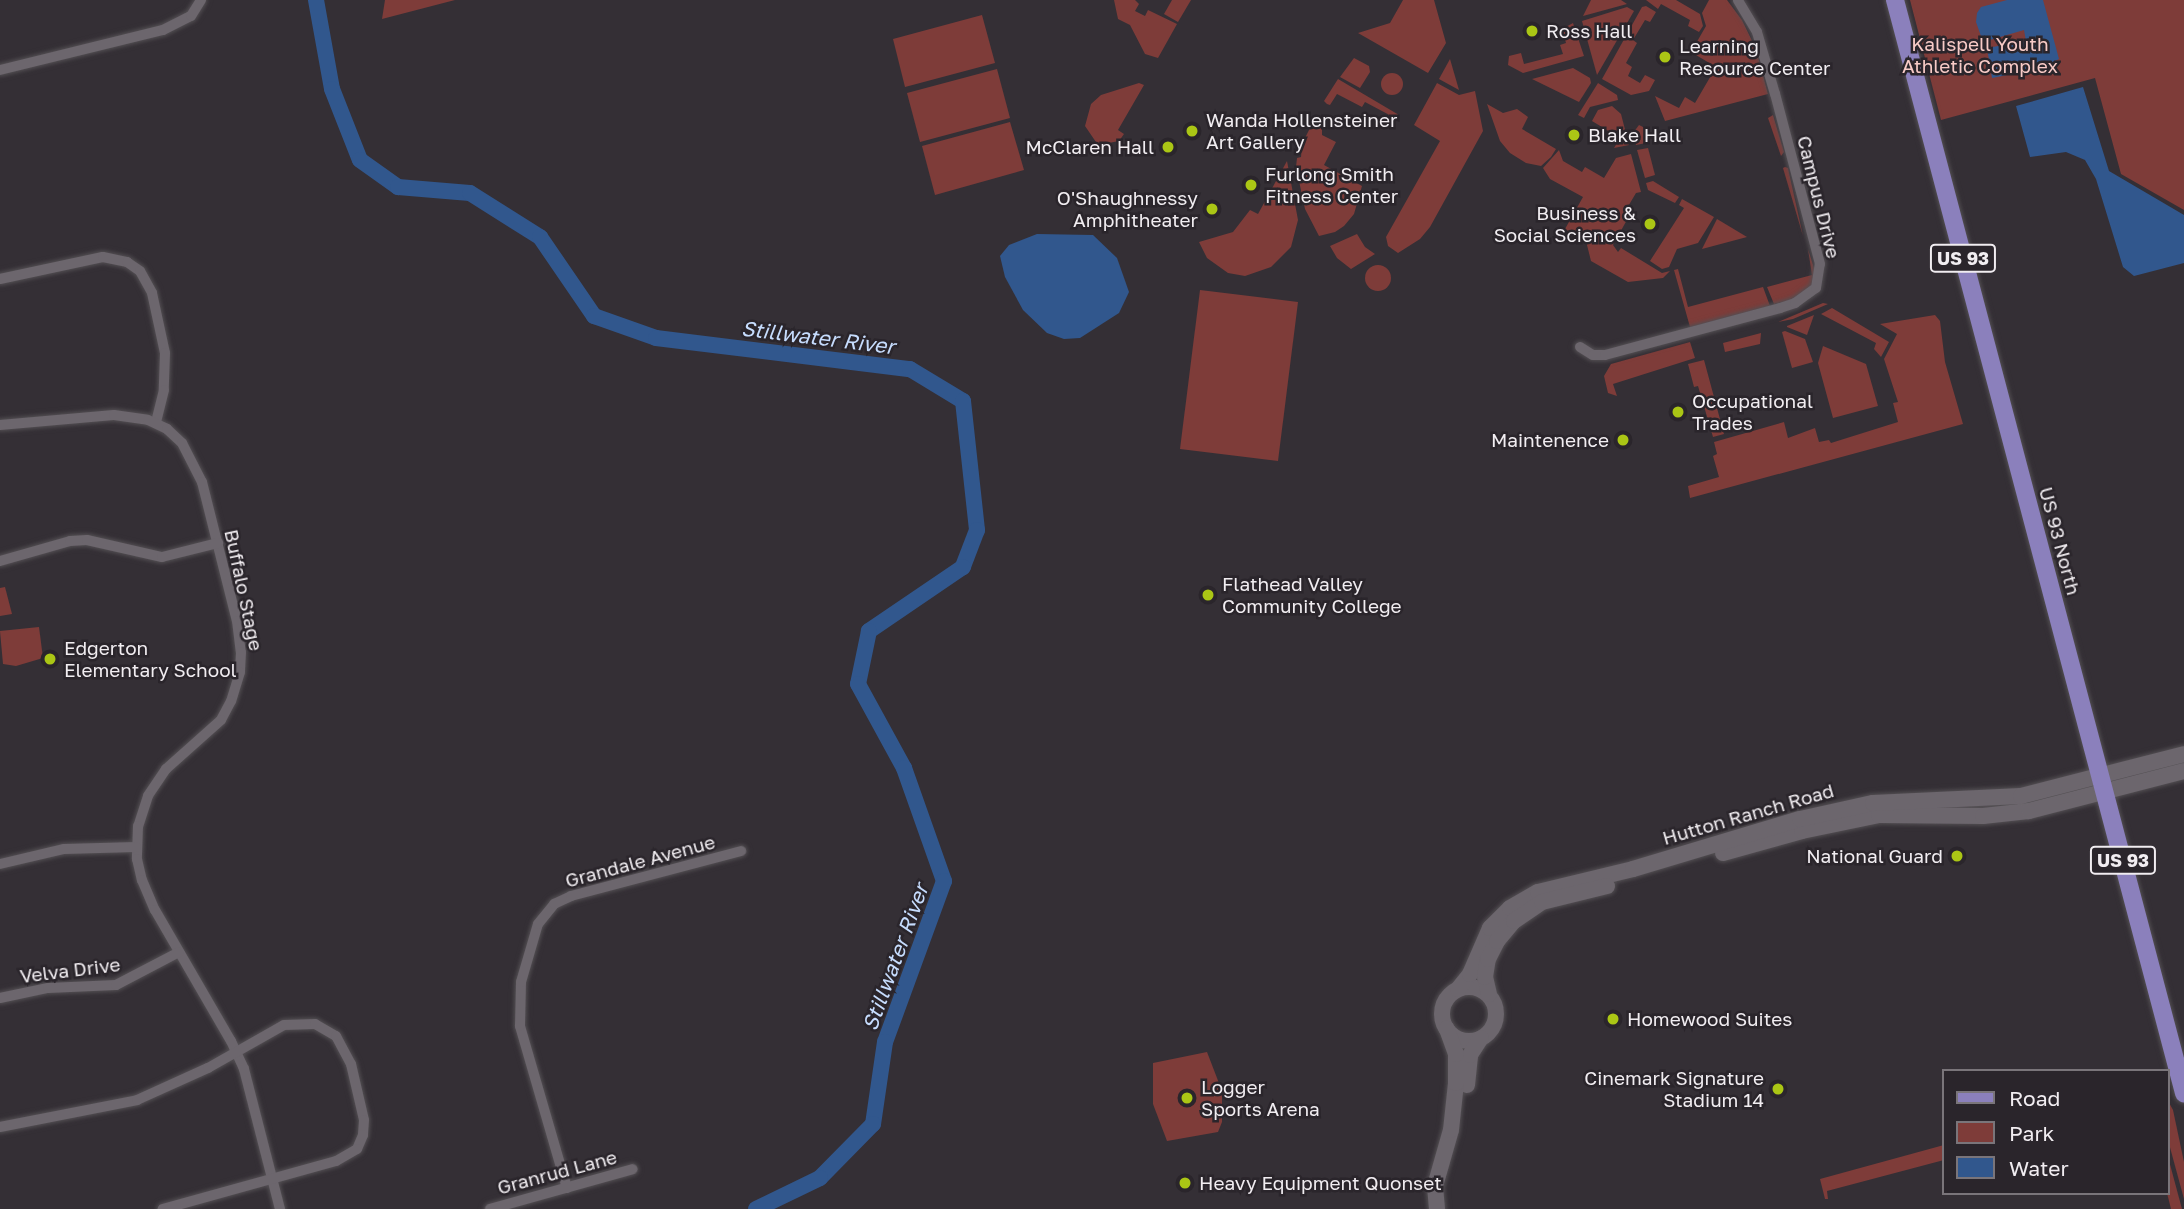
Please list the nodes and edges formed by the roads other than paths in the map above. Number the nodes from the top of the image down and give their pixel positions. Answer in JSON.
{"nodes":[{"id":1,"x":201,"y":0,"type":"edge"},
{"id":2,"x":1738,"y":0,"type":"edge"},
{"id":3,"x":1895,"y":0,"type":"edge"},
{"id":4,"x":0,"y":70,"type":"edge"},
{"id":5,"x":0,"y":279,"type":"edge"},
{"id":6,"x":1580,"y":347,"type":"dead end"},
{"id":7,"x":156,"y":422,"type":"junction"},
{"id":8,"x":0,"y":425,"type":"edge"},
{"id":9,"x":218,"y":543,"type":"junction"},
{"id":10,"x":0,"y":561,"type":"edge"},
{"id":11,"x":2184,"y":754,"type":"edge"},
{"id":12,"x":2184,"y":771,"type":"edge"},
{"id":13,"x":2102,"y":784,"type":"junction"},
{"id":14,"x":136,"y":846,"type":"junction"},
{"id":15,"x":741,"y":851,"type":"dead end"},
{"id":16,"x":0,"y":864,"type":"edge"},
{"id":17,"x":180,"y":952,"type":"junction"},
{"id":18,"x":1458,"y":989,"type":"junction"},
{"id":19,"x":1489,"y":994,"type":"junction"},
{"id":20,"x":0,"y":998,"type":"edge"},
{"id":21,"x":1447,"y":1030,"type":"junction"},
{"id":22,"x":1481,"y":1038,"type":"junction"},
{"id":23,"x":236,"y":1050,"type":"junction"},
{"id":24,"x":2184,"y":1093,"type":"edge"},
{"id":25,"x":0,"y":1127,"type":"edge"},
{"id":26,"x":634,"y":1169,"type":"dead end"},
{"id":27,"x":272,"y":1178,"type":"junction"},
{"id":28,"x":567,"y":1188,"type":"junction"},
{"id":29,"x":1437,"y":1206,"type":"edge"},
{"id":30,"x":163,"y":1209,"type":"edge"},
{"id":31,"x":280,"y":1209,"type":"edge"},
{"id":32,"x":490,"y":1209,"type":"edge"}],
"edges":[{"from":1,"to":4,"type":"street"},
{"from":2,"to":6,"type":"street","name":"Campus Drive"},
{"from":3,"to":13,"type":"main road","name":"US 93 North","number":"US 93"},
{"from":5,"to":7,"type":"street"},
{"from":7,"to":8,"type":"street"},
{"from":7,"to":9,"type":"street","name":"Buffalo Stage"},
{"from":9,"to":10,"type":"street"},
{"from":9,"to":14,"type":"street","name":"Buffalo Stage"},
{"from":11,"to":13,"type":"main road"},
{"from":12,"to":13,"type":"main road"},
{"from":13,"to":18,"type":"main road","name":"Hutton Ranch Road"},
{"from":13,"to":19,"type":"main road","name":"Hutton Ranch Road"},
{"from":13,"to":24,"type":"main road","name":"US 93 North","number":"US 93"},
{"from":14,"to":16,"type":"street"},
{"from":14,"to":17,"type":"street","name":"Buffalo Stage"},
{"from":15,"to":28,"type":"street","name":"Grandale Avenue"},
{"from":17,"to":20,"type":"street","name":"Velva Drive"},
{"from":17,"to":23,"type":"street","name":"Buffalo Stage"},
{"from":18,"to":19,"type":"main road"},
{"from":18,"to":21,"type":"main road"},
{"from":19,"to":22,"type":"main road"},
{"from":21,"to":22,"type":"main road"},
{"from":21,"to":29,"type":"main road"},
{"from":22,"to":29,"type":"main road"},
{"from":23,"to":25,"type":"street"},
{"from":23,"to":27,"type":"street","name":"Buffalo Stage"},
{"from":23,"to":27,"type":"street"},
{"from":26,"to":28,"type":"street","name":"Granrud Lane"},
{"from":27,"to":30,"type":"street"},
{"from":27,"to":31,"type":"street","name":"Buffalo Stage"},
{"from":28,"to":32,"type":"street","name":"Granrud Lane"}]}
